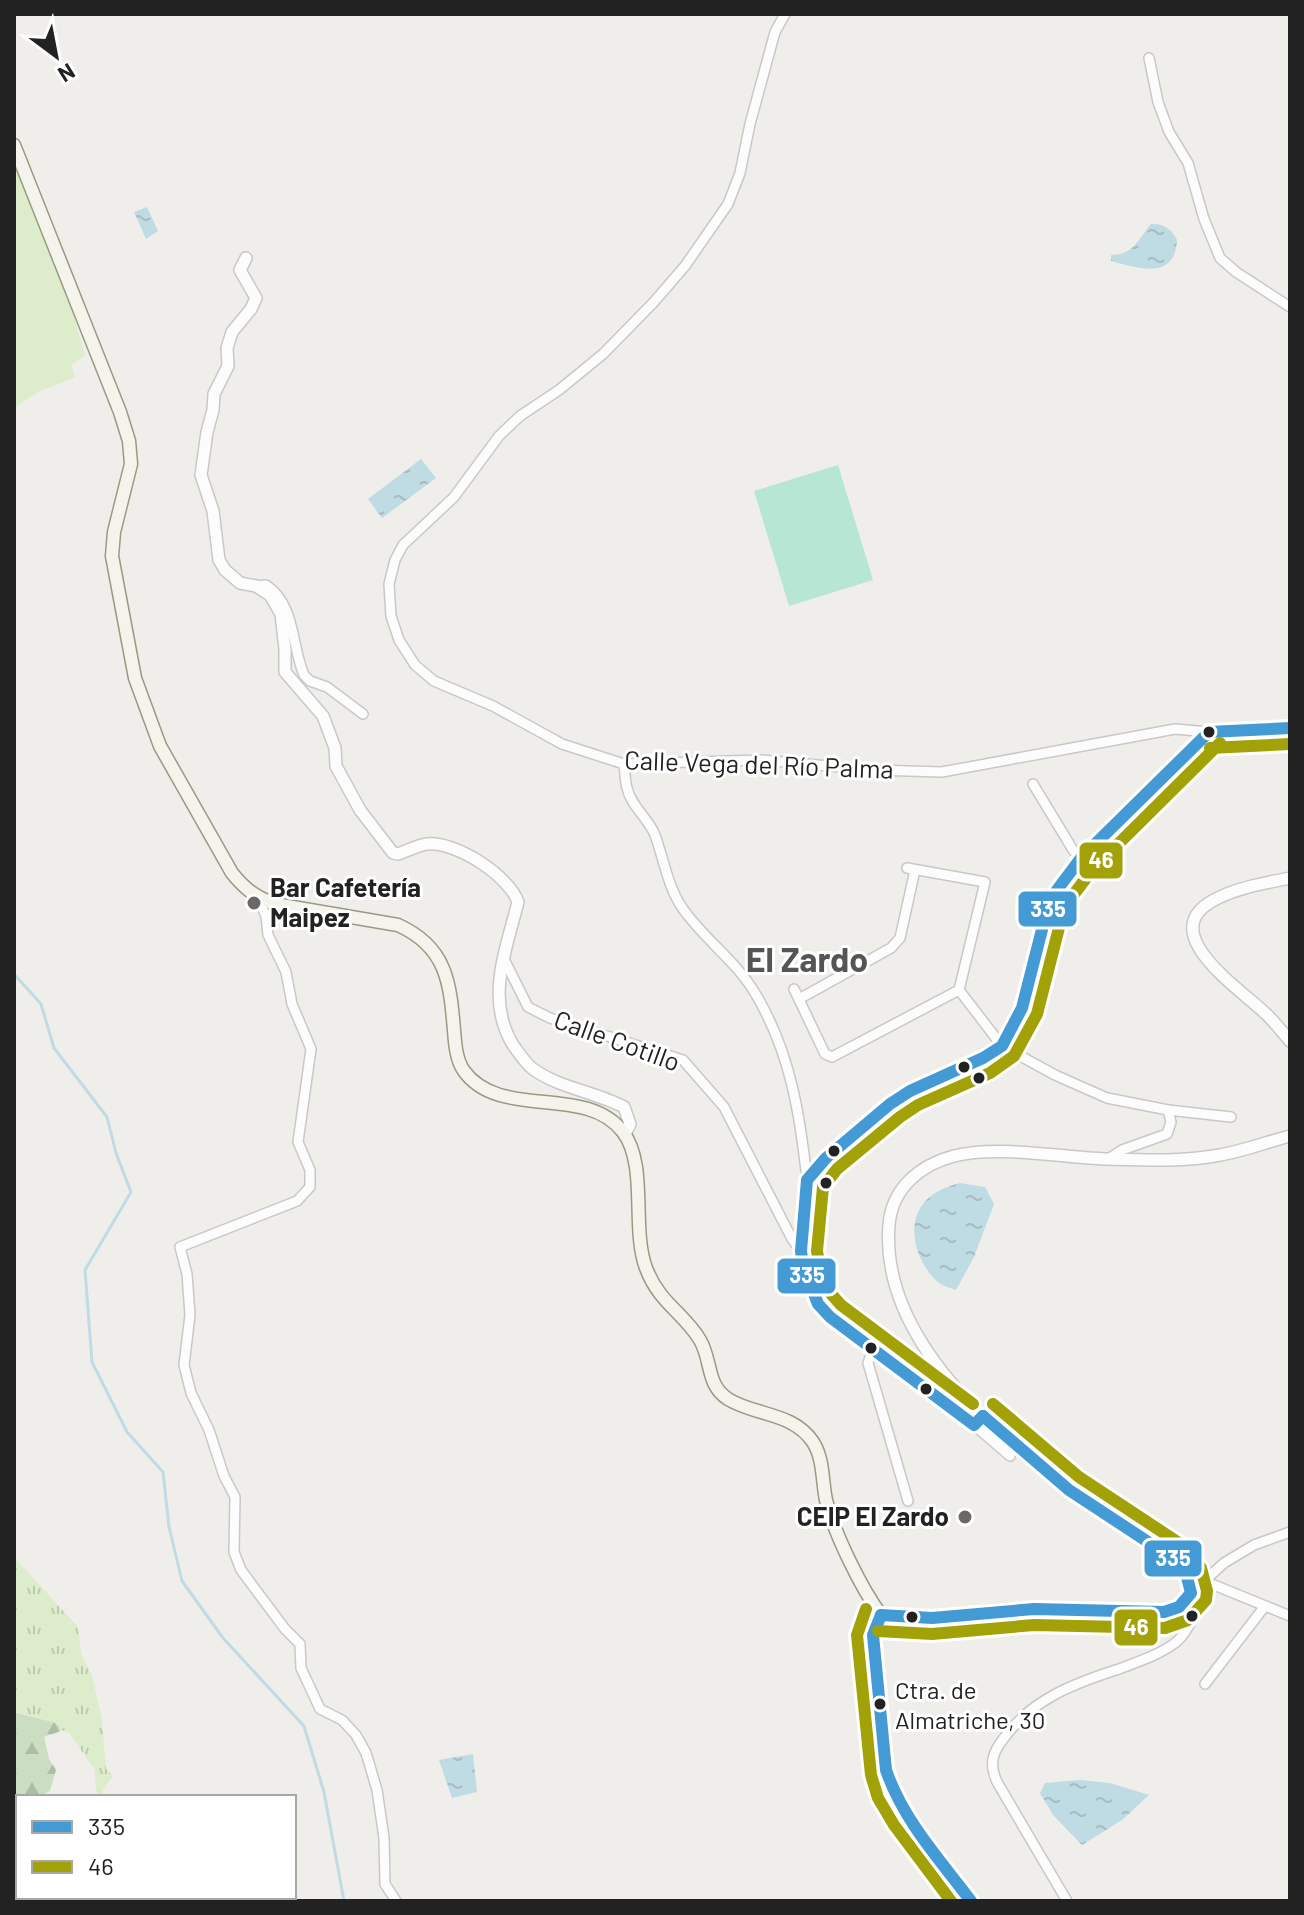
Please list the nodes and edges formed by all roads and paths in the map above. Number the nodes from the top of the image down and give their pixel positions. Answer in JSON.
{"nodes":[{"id":1,"x":785,"y":14,"type":"edge"},
{"id":2,"x":1149,"y":58,"type":"dead end"},
{"id":3,"x":14,"y":145,"type":"edge"},
{"id":4,"x":246,"y":258,"type":"dead end"},
{"id":5,"x":1290,"y":307,"type":"edge"},
{"id":6,"x":256,"y":586,"type":"junction"},
{"id":7,"x":363,"y":714,"type":"dead end"},
{"id":8,"x":1290,"y":728,"type":"edge"},
{"id":9,"x":1209,"y":732,"type":"junction"},
{"id":10,"x":624,"y":764,"type":"junction"},
{"id":11,"x":1033,"y":784,"type":"dead end"},
{"id":12,"x":1081,"y":858,"type":"junction"},
{"id":13,"x":1290,"y":878,"type":"edge"},
{"id":14,"x":258,"y":898,"type":"junction"},
{"id":15,"x":504,"y":959,"type":"junction"},
{"id":16,"x":794,"y":989,"type":"dead end"},
{"id":17,"x":959,"y":990,"type":"junction"},
{"id":18,"x":799,"y":999,"type":"junction"},
{"id":19,"x":1290,"y":1041,"type":"edge"},
{"id":20,"x":1002,"y":1046,"type":"junction"},
{"id":21,"x":1168,"y":1110,"type":"junction"},
{"id":22,"x":1231,"y":1117,"type":"dead end"},
{"id":23,"x":625,"y":1134,"type":"junction"},
{"id":24,"x":1290,"y":1136,"type":"edge"},
{"id":25,"x":1108,"y":1159,"type":"junction"},
{"id":26,"x":807,"y":1180,"type":"junction"},
{"id":27,"x":801,"y":1251,"type":"junction"},
{"id":28,"x":873,"y":1349,"type":"junction"},
{"id":29,"x":979,"y":1420,"type":"junction"},
{"id":30,"x":1010,"y":1456,"type":"dead end"},
{"id":31,"x":908,"y":1501,"type":"dead end"},
{"id":32,"x":1290,"y":1532,"type":"edge"},
{"id":33,"x":1191,"y":1593,"type":"junction"},
{"id":34,"x":1265,"y":1606,"type":"junction"},
{"id":35,"x":881,"y":1615,"type":"junction"},
{"id":36,"x":1290,"y":1616,"type":"edge"},
{"id":37,"x":1205,"y":1684,"type":"dead end"},
{"id":38,"x":396,"y":1901,"type":"edge"},
{"id":39,"x":971,"y":1901,"type":"edge"},
{"id":40,"x":1067,"y":1901,"type":"edge"}],
"edges":[{"from":1,"to":10,"type":"street","name":"Calle Vega del Río Palma"},
{"from":2,"to":5,"type":"street"},
{"from":3,"to":14,"type":"main road"},
{"from":4,"to":6,"type":"street"},
{"from":6,"to":7,"type":"street"},
{"from":6,"to":15,"type":"street"},
{"from":8,"to":9,"type":"street","name":"Calle Vega del Río Palma"},
{"from":9,"to":10,"type":"street","name":"Calle Vega del Río Palma"},
{"from":9,"to":12,"type":"street"},
{"from":10,"to":26,"type":"street"},
{"from":11,"to":12,"type":"street"},
{"from":12,"to":20,"type":"street"},
{"from":13,"to":19,"type":"street"},
{"from":14,"to":23,"type":"main road"},
{"from":14,"to":38,"type":"street"},
{"from":15,"to":23,"type":"street"},
{"from":15,"to":27,"type":"street","name":"Calle Cotillo"},
{"from":16,"to":18,"type":"street"},
{"from":17,"to":18,"type":"street"},
{"from":17,"to":18,"type":"street"},
{"from":17,"to":20,"type":"street"},
{"from":20,"to":21,"type":"street"},
{"from":20,"to":26,"type":"street"},
{"from":21,"to":22,"type":"street"},
{"from":21,"to":25,"type":"street"},
{"from":23,"to":35,"type":"main road"},
{"from":24,"to":25,"type":"street"},
{"from":25,"to":29,"type":"street"},
{"from":26,"to":27,"type":"street"},
{"from":27,"to":28,"type":"street"},
{"from":28,"to":29,"type":"street"},
{"from":28,"to":31,"type":"street"},
{"from":29,"to":30,"type":"street"},
{"from":29,"to":33,"type":"street"},
{"from":32,"to":33,"type":"street"},
{"from":33,"to":34,"type":"street"},
{"from":33,"to":35,"type":"street"},
{"from":33,"to":40,"type":"street"},
{"from":34,"to":36,"type":"street"},
{"from":34,"to":37,"type":"street"},
{"from":35,"to":39,"type":"main road"}]}
